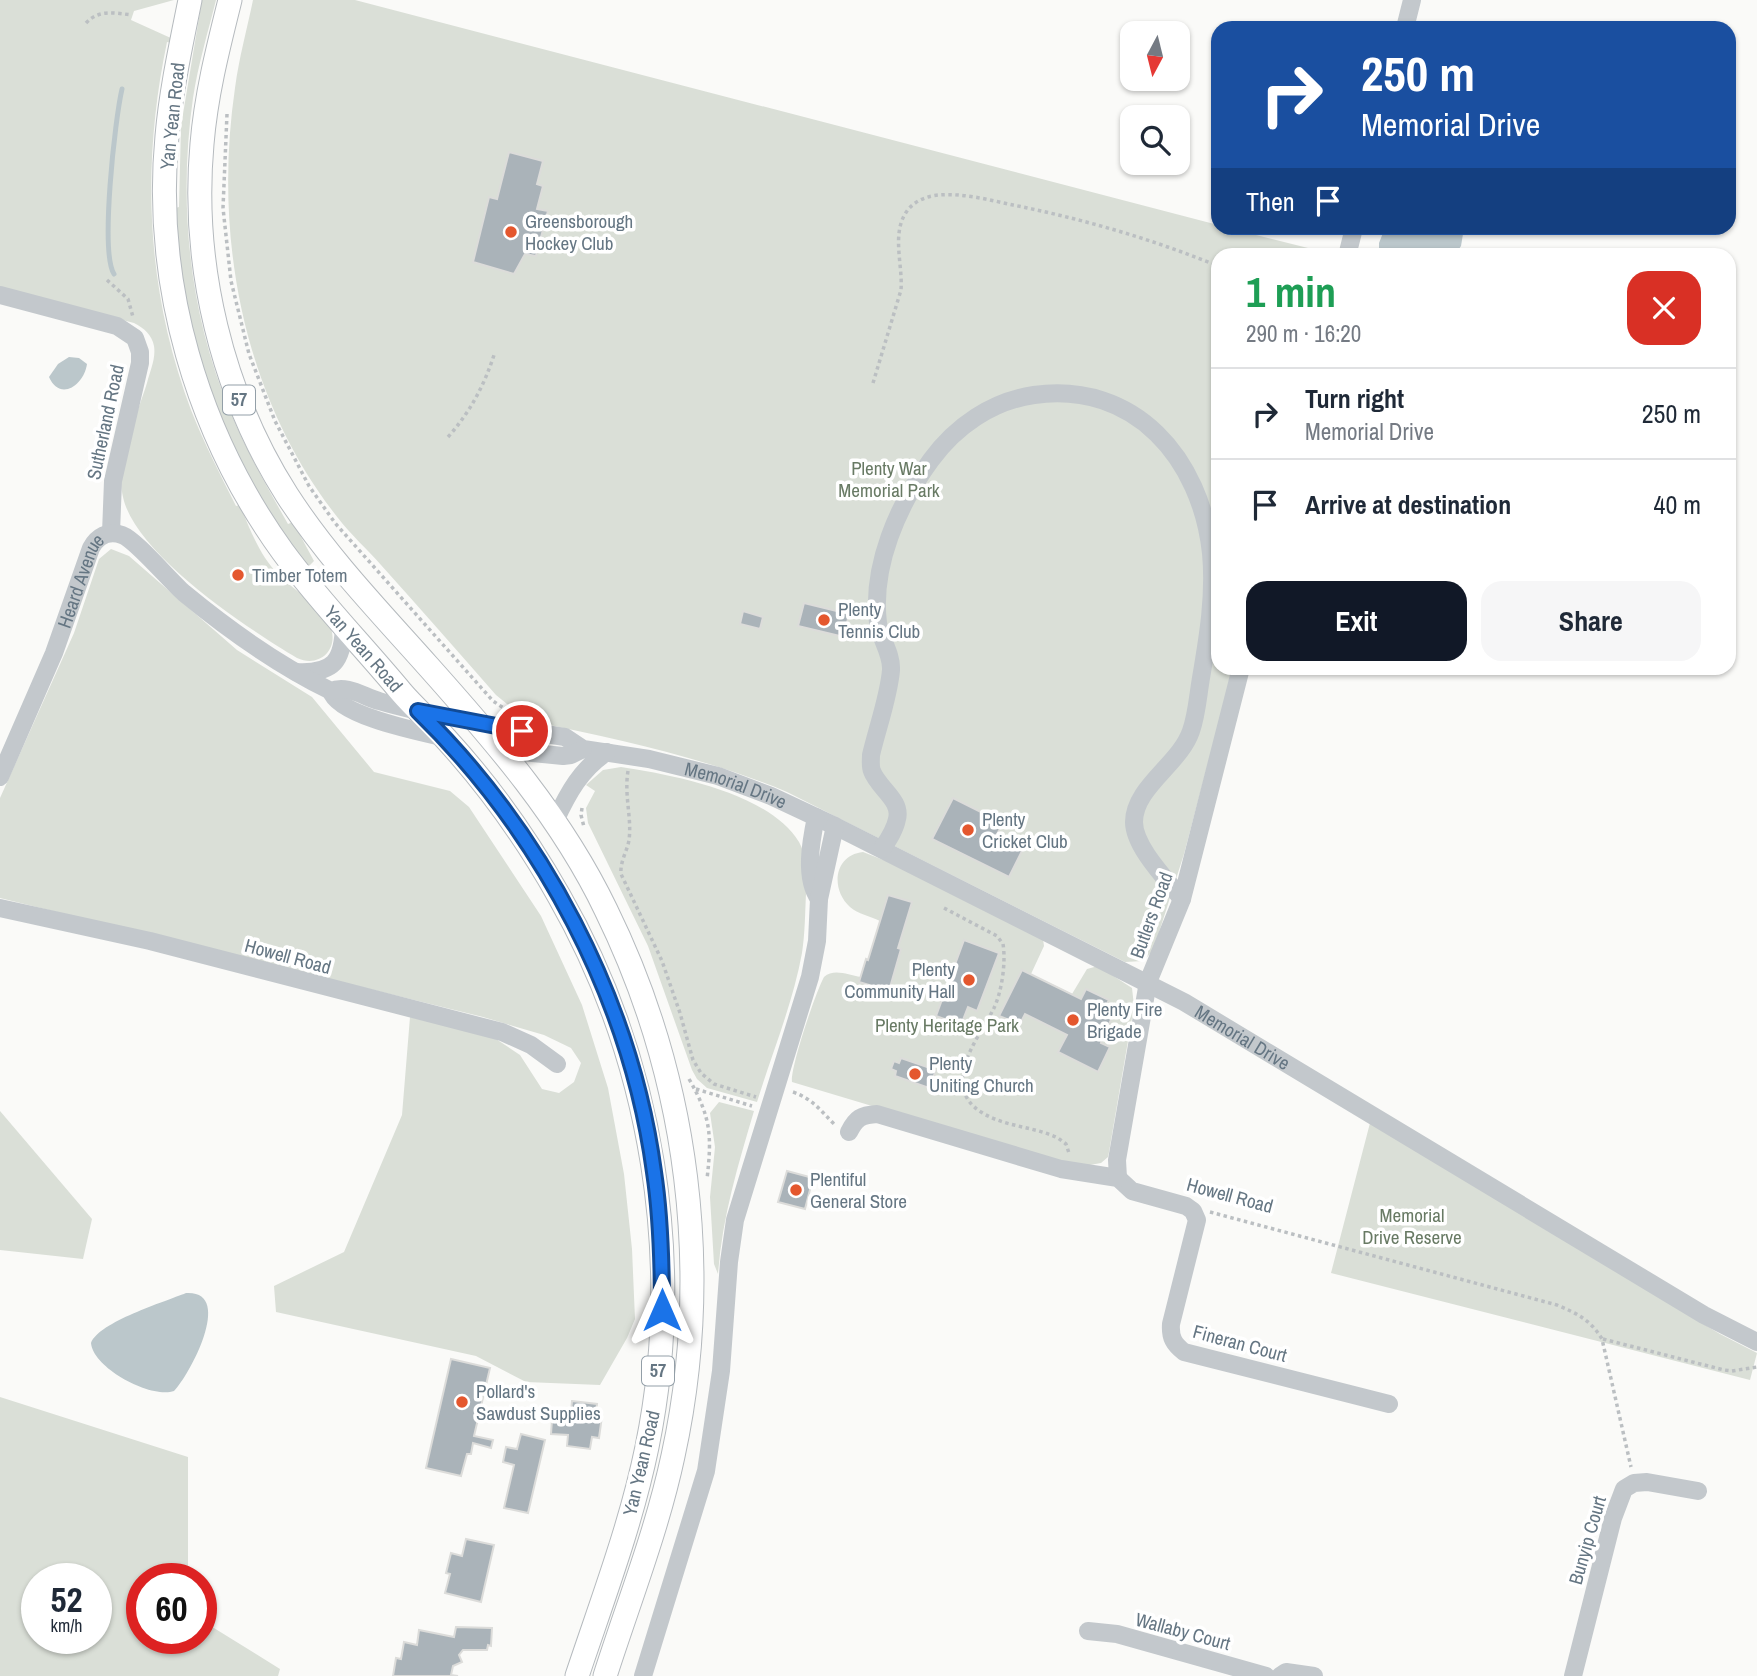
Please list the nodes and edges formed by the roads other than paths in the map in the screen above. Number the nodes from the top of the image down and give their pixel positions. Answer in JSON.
{"nodes":[{"id":1,"x":190,"y":0,"type":"edge"},
{"id":2,"x":230,"y":0,"type":"edge"},
{"id":3,"x":1412,"y":0,"type":"edge"},
{"id":4,"x":1407,"y":21,"type":"edge"},
{"id":5,"x":0,"y":295,"type":"edge"},
{"id":6,"x":111,"y":533,"type":"junction"},
{"id":7,"x":1211,"y":579,"type":"edge"},
{"id":8,"x":1211,"y":606,"type":"edge"},
{"id":9,"x":344,"y":625,"type":"junction"},
{"id":10,"x":296,"y":672,"type":"junction"},
{"id":11,"x":1239,"y":675,"type":"edge"},
{"id":12,"x":331,"y":691,"type":"junction"},
{"id":13,"x":418,"y":711,"type":"junction"},
{"id":14,"x":481,"y":724,"type":"junction"},
{"id":15,"x":446,"y":738,"type":"junction"},
{"id":16,"x":583,"y":748,"type":"junction"},
{"id":17,"x":502,"y":750,"type":"junction"},
{"id":18,"x":607,"y":752,"type":"junction"},
{"id":19,"x":0,"y":777,"type":"edge"},
{"id":20,"x":816,"y":817,"type":"junction"},
{"id":21,"x":555,"y":821,"type":"junction"},
{"id":22,"x":835,"y":826,"type":"junction"},
{"id":23,"x":883,"y":849,"type":"junction"},
{"id":24,"x":819,"y":899,"type":"junction"},
{"id":25,"x":1182,"y":899,"type":"junction"},
{"id":26,"x":0,"y":908,"type":"edge"},
{"id":27,"x":1148,"y":982,"type":"junction"},
{"id":28,"x":557,"y":1064,"type":"dead end"},
{"id":29,"x":849,"y":1132,"type":"road end"},
{"id":30,"x":1118,"y":1178,"type":"junction"},
{"id":31,"x":1193,"y":1211,"type":"joint"},
{"id":32,"x":1757,"y":1342,"type":"edge"},
{"id":33,"x":1389,"y":1404,"type":"dead end"},
{"id":34,"x":1698,"y":1491,"type":"dead end"},
{"id":35,"x":1088,"y":1631,"type":"dead end"},
{"id":36,"x":577,"y":1676,"type":"edge"},
{"id":37,"x":605,"y":1676,"type":"edge"},
{"id":38,"x":643,"y":1676,"type":"edge"},
{"id":39,"x":1266,"y":1676,"type":"edge"},
{"id":40,"x":1280,"y":1676,"type":"edge"},
{"id":41,"x":1314,"y":1676,"type":"edge"},
{"id":42,"x":1573,"y":1676,"type":"edge"}],
"edges":[{"from":1,"to":9,"type":"main road","name":"Yan Yean Road","number":"57"},
{"from":2,"to":14,"type":"main road","name":"Yan Yean Road","number":"57"},
{"from":3,"to":4,"type":"street"},
{"from":5,"to":6,"type":"street","name":"Sutherland Road"},
{"from":6,"to":10,"type":"street","name":"Heard Avenue"},
{"from":6,"to":19,"type":"street","name":"Heard Avenue"},
{"from":7,"to":23,"type":"street"},
{"from":8,"to":25,"type":"street"},
{"from":9,"to":10,"type":"street"},
{"from":9,"to":13,"type":"main road","name":"Yan Yean Road","number":"57"},
{"from":10,"to":12,"type":"street","name":"Heard Avenue"},
{"from":11,"to":25,"type":"street","name":"Butlers Road"},
{"from":12,"to":13,"type":"street","name":"Heard Avenue"},
{"from":12,"to":15,"type":"street","name":"Heard Avenue"},
{"from":13,"to":14,"type":"main road","name":"Memorial Drive"},
{"from":13,"to":15,"type":"main road","name":"Yan Yean Road","number":"57"},
{"from":14,"to":16,"type":"street","name":"Memorial Drive"},
{"from":14,"to":17,"type":"main road","name":"Yan Yean Road","number":"57"},
{"from":15,"to":17,"type":"main road","name":"Heard Avenue"},
{"from":15,"to":36,"type":"main road","name":"Yan Yean Road","number":"57"},
{"from":16,"to":17,"type":"street","name":"Memorial Drive"},
{"from":16,"to":18,"type":"street","name":"Memorial Drive"},
{"from":17,"to":21,"type":"main road","name":"Yan Yean Road","number":"57"},
{"from":18,"to":20,"type":"street","name":"Memorial Drive"},
{"from":18,"to":21,"type":"street"},
{"from":20,"to":22,"type":"street","name":"Memorial Drive"},
{"from":20,"to":24,"type":"street"},
{"from":21,"to":37,"type":"main road","name":"Yan Yean Road","number":"57"},
{"from":22,"to":23,"type":"street","name":"Memorial Drive"},
{"from":22,"to":24,"type":"street"},
{"from":23,"to":27,"type":"street","name":"Memorial Drive"},
{"from":24,"to":38,"type":"street"},
{"from":25,"to":27,"type":"street","name":"Butlers Road"},
{"from":26,"to":28,"type":"street","name":"Howell Road"},
{"from":27,"to":30,"type":"street","name":"Butlers Road"},
{"from":27,"to":32,"type":"street","name":"Memorial Drive"},
{"from":29,"to":30,"type":"street","name":"Howell Road"},
{"from":30,"to":31,"type":"street","name":"Howell Road"},
{"from":31,"to":33,"type":"street","name":"Fineran Court"},
{"from":34,"to":42,"type":"street","name":"Bunyip Court"},
{"from":35,"to":39,"type":"street","name":"Wallaby Court"},
{"from":40,"to":41,"type":"street"}]}
